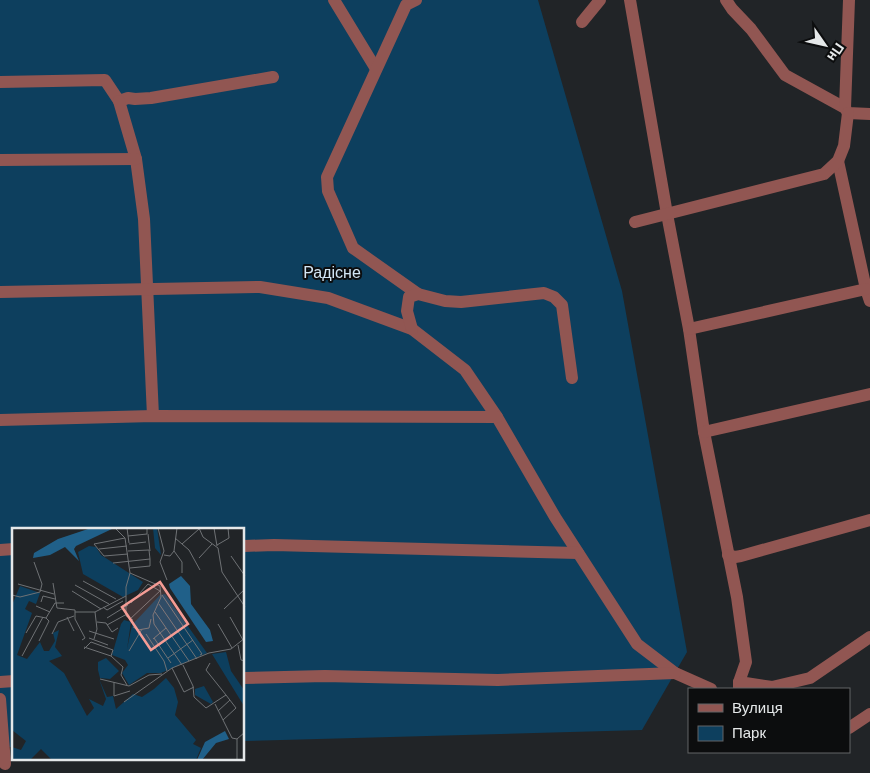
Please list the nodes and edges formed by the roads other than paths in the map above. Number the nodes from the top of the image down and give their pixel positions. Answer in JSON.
{"nodes":[{"id":1,"x":334,"y":0,"type":"edge"},
{"id":2,"x":416,"y":0,"type":"edge"},
{"id":3,"x":600,"y":0,"type":"edge"},
{"id":4,"x":630,"y":0,"type":"edge"},
{"id":5,"x":850,"y":0,"type":"edge"},
{"id":6,"x":730,"y":3,"type":"edge"},
{"id":7,"x":582,"y":22,"type":"dead end"},
{"id":8,"x":376,"y":69,"type":"junction"},
{"id":9,"x":273,"y":77,"type":"dead end"},
{"id":10,"x":0,"y":82,"type":"edge"},
{"id":11,"x":119,"y":101,"type":"junction"},
{"id":12,"x":846,"y":110,"type":"junction"},
{"id":13,"x":870,"y":114,"type":"edge"},
{"id":14,"x":136,"y":159,"type":"junction"},
{"id":15,"x":0,"y":160,"type":"edge"},
{"id":16,"x":838,"y":160,"type":"junction"},
{"id":17,"x":667,"y":214,"type":"junction"},
{"id":18,"x":635,"y":222,"type":"dead end"},
{"id":19,"x":148,"y":288,"type":"junction"},
{"id":20,"x":0,"y":292,"type":"edge"},
{"id":21,"x":418,"y":294,"type":"junction"},
{"id":22,"x":868,"y":295,"type":"edge"},
{"id":23,"x":412,"y":329,"type":"junction"},
{"id":24,"x":689,"y":329,"type":"junction"},
{"id":25,"x":572,"y":378,"type":"dead end"},
{"id":26,"x":870,"y":394,"type":"edge"},
{"id":27,"x":153,"y":416,"type":"junction"},
{"id":28,"x":497,"y":417,"type":"junction"},
{"id":29,"x":0,"y":420,"type":"edge"},
{"id":30,"x":704,"y":432,"type":"junction"},
{"id":31,"x":870,"y":520,"type":"edge"},
{"id":32,"x":245,"y":546,"type":"edge"},
{"id":33,"x":578,"y":553,"type":"junction"},
{"id":34,"x":728,"y":555,"type":"junction"},
{"id":35,"x":870,"y":637,"type":"edge"},
{"id":36,"x":675,"y":673,"type":"junction"},
{"id":37,"x":245,"y":678,"type":"edge"},
{"id":38,"x":739,"y":686,"type":"edge"},
{"id":39,"x":709,"y":688,"type":"edge"},
{"id":40,"x":0,"y":699,"type":"edge"},
{"id":41,"x":870,"y":714,"type":"edge"},
{"id":42,"x":850,"y":727,"type":"edge"},
{"id":43,"x":4,"y":764,"type":"dead end"}],
"edges":[{"from":1,"to":8,"type":"street"},
{"from":2,"to":8,"type":"street"},
{"from":3,"to":7,"type":"street"},
{"from":4,"to":17,"type":"street"},
{"from":5,"to":12,"type":"street"},
{"from":6,"to":12,"type":"street"},
{"from":8,"to":21,"type":"street"},
{"from":9,"to":11,"type":"street"},
{"from":10,"to":11,"type":"street"},
{"from":11,"to":14,"type":"street"},
{"from":12,"to":13,"type":"street"},
{"from":12,"to":16,"type":"street"},
{"from":14,"to":15,"type":"street"},
{"from":14,"to":19,"type":"street"},
{"from":16,"to":17,"type":"street"},
{"from":16,"to":22,"type":"street"},
{"from":17,"to":18,"type":"street"},
{"from":17,"to":24,"type":"street"},
{"from":19,"to":20,"type":"street"},
{"from":19,"to":23,"type":"street"},
{"from":19,"to":27,"type":"street"},
{"from":21,"to":23,"type":"street"},
{"from":21,"to":25,"type":"street"},
{"from":22,"to":24,"type":"street"},
{"from":23,"to":28,"type":"street"},
{"from":24,"to":30,"type":"street"},
{"from":26,"to":30,"type":"street"},
{"from":27,"to":28,"type":"street"},
{"from":27,"to":29,"type":"street"},
{"from":28,"to":33,"type":"street"},
{"from":30,"to":34,"type":"street"},
{"from":31,"to":34,"type":"street"},
{"from":32,"to":33,"type":"street"},
{"from":33,"to":36,"type":"street"},
{"from":34,"to":38,"type":"street"},
{"from":35,"to":38,"type":"street"},
{"from":36,"to":37,"type":"street"},
{"from":36,"to":39,"type":"street"},
{"from":40,"to":43,"type":"street"},
{"from":41,"to":42,"type":"street"}]}
